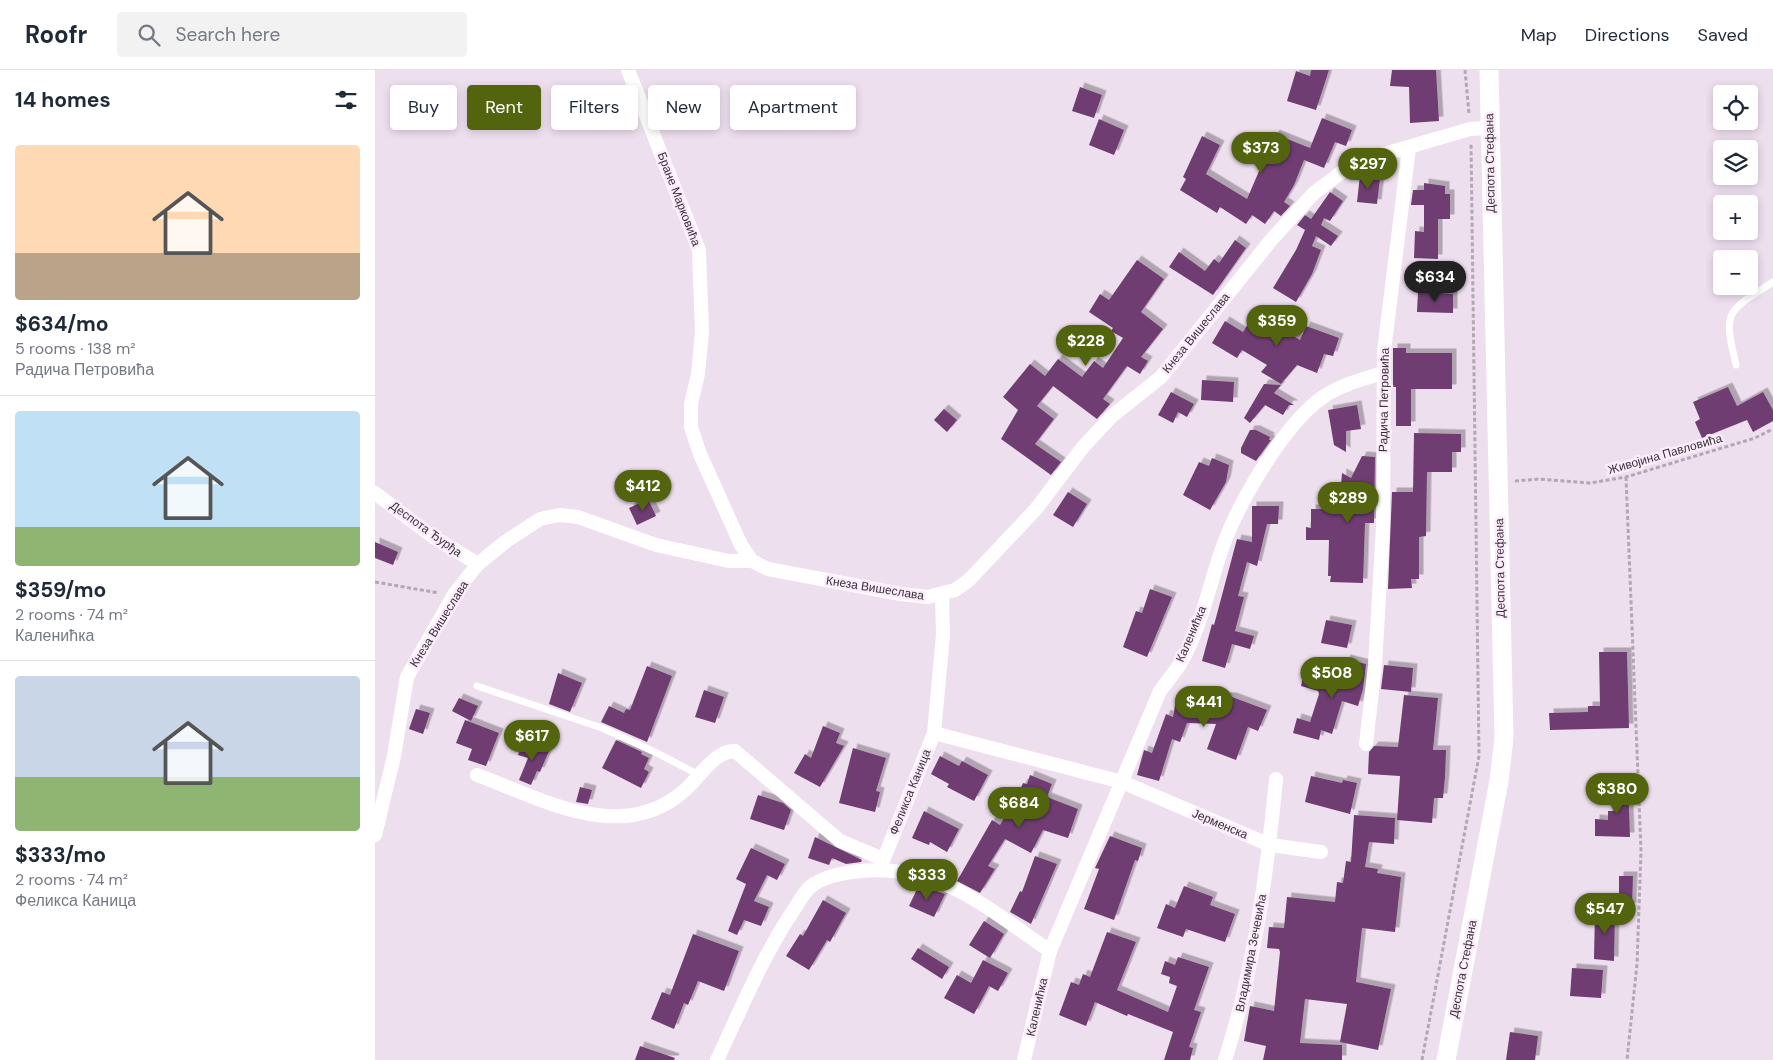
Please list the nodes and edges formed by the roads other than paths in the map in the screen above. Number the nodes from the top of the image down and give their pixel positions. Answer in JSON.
{"nodes":[{"id":1,"x":628,"y":70,"type":"edge"},
{"id":2,"x":1489,"y":70,"type":"edge"},
{"id":3,"x":1489,"y":128,"type":"junction"},
{"id":4,"x":1409,"y":148,"type":"junction"},
{"id":5,"x":1773,"y":282,"type":"edge"},
{"id":6,"x":1736,"y":365,"type":"dead end"},
{"id":7,"x":1383,"y":373,"type":"junction"},
{"id":8,"x":375,"y":493,"type":"edge"},
{"id":9,"x":752,"y":561,"type":"junction"},
{"id":10,"x":478,"y":564,"type":"junction"},
{"id":11,"x":942,"y":594,"type":"junction"},
{"id":12,"x":477,"y":686,"type":"dead end"},
{"id":13,"x":934,"y":733,"type":"junction"},
{"id":14,"x":1366,"y":744,"type":"dead end"},
{"id":15,"x":477,"y":775,"type":"dead end"},
{"id":16,"x":699,"y":775,"type":"junction"},
{"id":17,"x":1276,"y":780,"type":"dead end"},
{"id":18,"x":1122,"y":782,"type":"junction"},
{"id":19,"x":375,"y":835,"type":"edge"},
{"id":20,"x":1270,"y":845,"type":"junction"},
{"id":21,"x":1321,"y":852,"type":"dead end"},
{"id":22,"x":881,"y":864,"type":"junction"},
{"id":23,"x":1050,"y":950,"type":"junction"},
{"id":24,"x":717,"y":1060,"type":"edge"},
{"id":25,"x":1024,"y":1060,"type":"edge"},
{"id":26,"x":1225,"y":1060,"type":"edge"},
{"id":27,"x":1446,"y":1060,"type":"edge"}],
"edges":[{"from":1,"to":9,"type":"street","name":"Бране Марковића"},
{"from":2,"to":3,"type":"main road","name":"Деспота Стефана"},
{"from":3,"to":4,"type":"street","name":"Кнеза Вишеслава"},
{"from":3,"to":27,"type":"main road","name":"Деспота Стефана"},
{"from":4,"to":7,"type":"street","name":"Радича Петровића"},
{"from":4,"to":11,"type":"street","name":"Кнеза Вишеслава"},
{"from":5,"to":6,"type":"lane"},
{"from":7,"to":14,"type":"street","name":"Радича Петровића"},
{"from":7,"to":18,"type":"street","name":"Каленићка"},
{"from":8,"to":10,"type":"street","name":"Деспота Ђурђа"},
{"from":9,"to":10,"type":"street","name":"Кнеза Вишеслава"},
{"from":9,"to":11,"type":"street","name":"Кнеза Вишеслава"},
{"from":10,"to":19,"type":"street","name":"Кнеза Вишеслава"},
{"from":11,"to":13,"type":"street","name":"Феликса Каница"},
{"from":12,"to":16,"type":"lane"},
{"from":13,"to":18,"type":"street","name":"Јерменска"},
{"from":13,"to":22,"type":"street","name":"Феликса Каница"},
{"from":15,"to":16,"type":"street"},
{"from":16,"to":22,"type":"street"},
{"from":17,"to":20,"type":"street","name":"Владимира Зечевића"},
{"from":18,"to":20,"type":"street","name":"Јерменска"},
{"from":18,"to":23,"type":"street","name":"Каленићка"},
{"from":20,"to":21,"type":"street","name":"Јерменска"},
{"from":20,"to":26,"type":"street","name":"Владимира Зечевића"},
{"from":22,"to":23,"type":"street"},
{"from":22,"to":24,"type":"street"},
{"from":23,"to":25,"type":"street","name":"Каленићка"}]}
